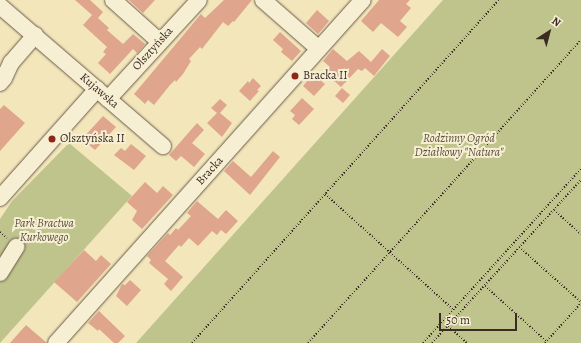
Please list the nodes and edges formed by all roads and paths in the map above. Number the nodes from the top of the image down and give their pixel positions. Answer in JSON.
{"nodes":[{"id":1,"x":4,"y":0,"type":"edge"},
{"id":2,"x":113,"y":0,"type":"edge"},
{"id":3,"x":199,"y":0,"type":"edge"},
{"id":4,"x":263,"y":0,"type":"edge"},
{"id":5,"x":364,"y":0,"type":"edge"},
{"id":6,"x":499,"y":0,"type":"edge"},
{"id":7,"x":0,"y":5,"type":"edge"},
{"id":8,"x":35,"y":35,"type":"junction"},
{"id":9,"x":581,"y":40,"type":"edge"},
{"id":10,"x":160,"y":42,"type":"junction"},
{"id":11,"x":319,"y":49,"type":"junction"},
{"id":12,"x":0,"y":83,"type":"edge"},
{"id":13,"x":103,"y":94,"type":"junction"},
{"id":14,"x":163,"y":146,"type":"dead end"},
{"id":15,"x":581,"y":169,"type":"edge"},
{"id":16,"x":581,"y":180,"type":"edge"},
{"id":17,"x":324,"y":194,"type":"junction"},
{"id":18,"x":0,"y":198,"type":"edge"},
{"id":19,"x":554,"y":210,"type":"junction"},
{"id":20,"x":581,"y":234,"type":"edge"},
{"id":21,"x":16,"y":247,"type":"dead end"},
{"id":22,"x":520,"y":247,"type":"junction"},
{"id":23,"x":390,"y":253,"type":"junction"},
{"id":24,"x":0,"y":274,"type":"edge"},
{"id":25,"x":484,"y":286,"type":"junction"},
{"id":26,"x":581,"y":302,"type":"edge"},
{"id":27,"x":454,"y":310,"type":"junction"},
{"id":28,"x":448,"y":326,"type":"junction"},
{"id":29,"x":546,"y":342,"type":"edge"},
{"id":30,"x":56,"y":343,"type":"edge"},
{"id":31,"x":192,"y":343,"type":"edge"},
{"id":32,"x":308,"y":343,"type":"edge"},
{"id":33,"x":424,"y":343,"type":"edge"},
{"id":34,"x":432,"y":343,"type":"edge"},
{"id":35,"x":467,"y":343,"type":"edge"}],
"edges":[{"from":1,"to":7,"type":"street"},
{"from":2,"to":10,"type":"street"},
{"from":3,"to":10,"type":"street","name":"Olsztyńska"},
{"from":4,"to":11,"type":"street"},
{"from":5,"to":11,"type":"street","name":"Bracka"},
{"from":6,"to":17,"type":"path"},
{"from":7,"to":8,"type":"street","name":"Kujawska"},
{"from":8,"to":12,"type":"street"},
{"from":8,"to":13,"type":"street","name":"Kujawska"},
{"from":9,"to":23,"type":"path"},
{"from":10,"to":13,"type":"street","name":"Olsztyńska"},
{"from":11,"to":30,"type":"street","name":"Bracka"},
{"from":13,"to":14,"type":"street","name":"Kujawska"},
{"from":13,"to":18,"type":"street","name":"Olsztyńska"},
{"from":15,"to":27,"type":"path"},
{"from":16,"to":19,"type":"path"},
{"from":17,"to":23,"type":"path"},
{"from":17,"to":31,"type":"path"},
{"from":19,"to":20,"type":"path"},
{"from":19,"to":22,"type":"path"},
{"from":21,"to":24,"type":"street"},
{"from":22,"to":25,"type":"path"},
{"from":22,"to":26,"type":"path"},
{"from":23,"to":27,"type":"path"},
{"from":23,"to":32,"type":"path"},
{"from":25,"to":28,"type":"path"},
{"from":25,"to":29,"type":"path"},
{"from":26,"to":29,"type":"path"},
{"from":27,"to":33,"type":"path"},
{"from":28,"to":34,"type":"path"},
{"from":28,"to":35,"type":"path"}]}
